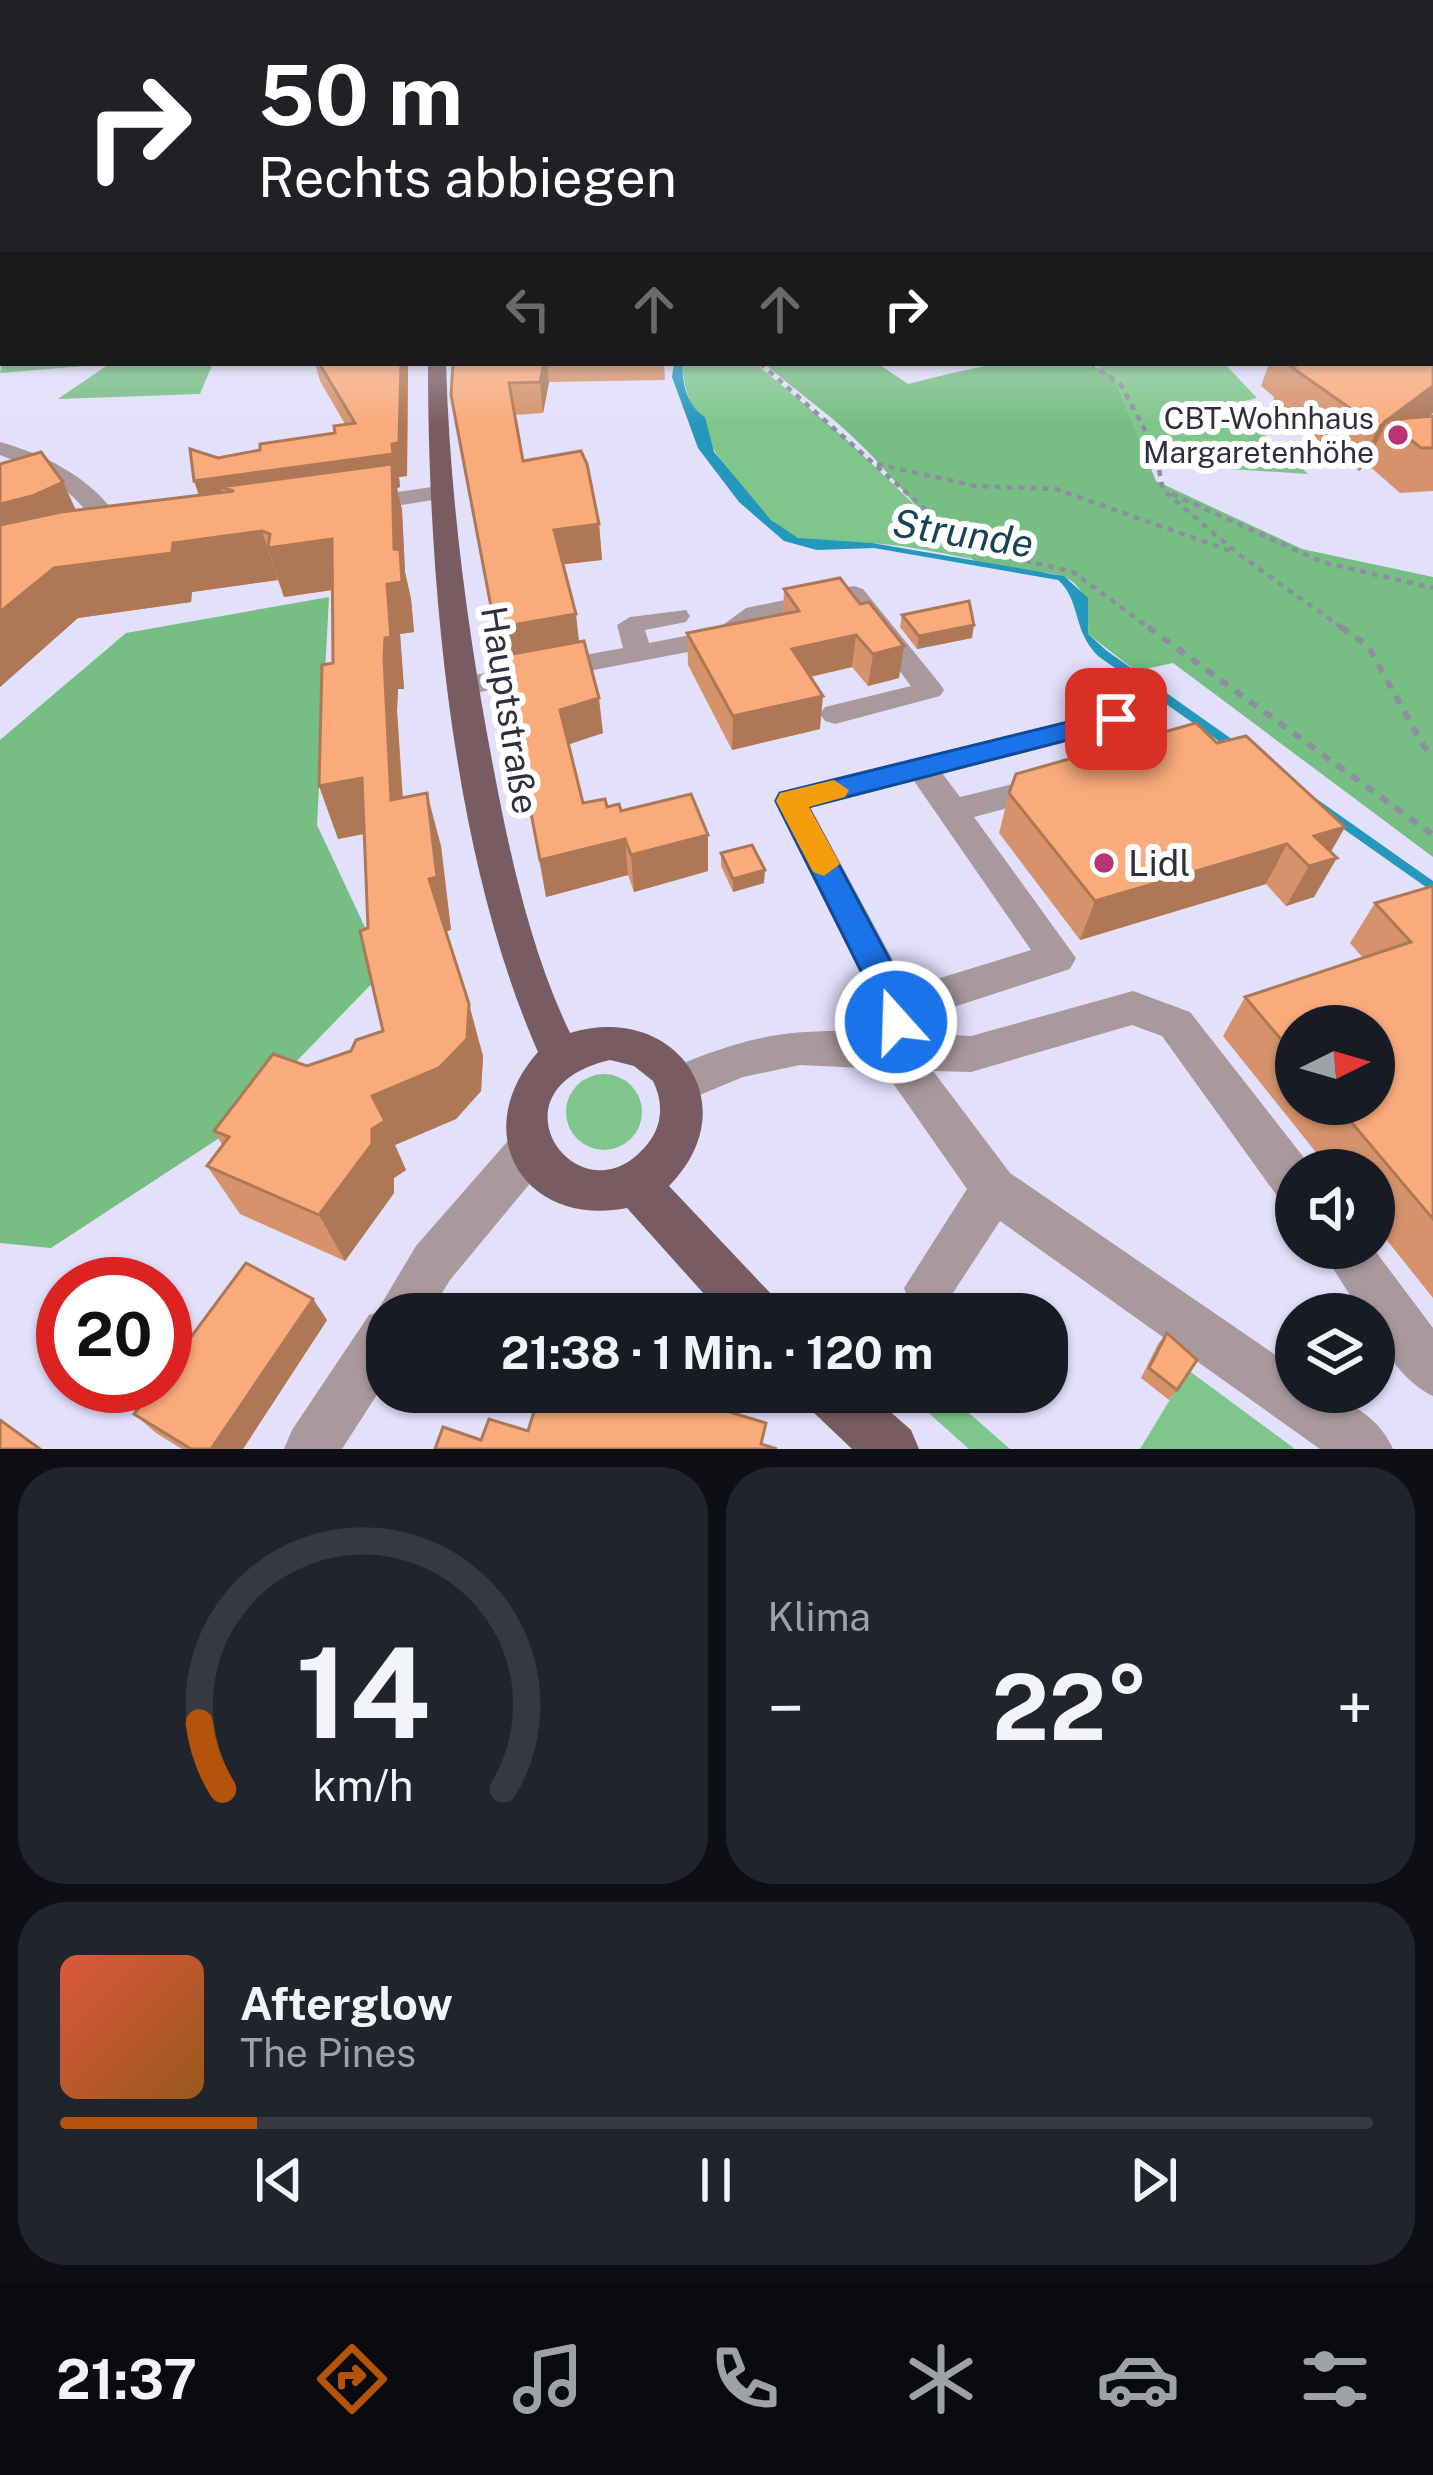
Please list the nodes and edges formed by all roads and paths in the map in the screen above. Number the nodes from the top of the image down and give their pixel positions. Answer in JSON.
{"nodes":[{"id":1,"x":437,"y":366,"type":"edge"},
{"id":2,"x":763,"y":366,"type":"edge"},
{"id":3,"x":1094,"y":366,"type":"edge"},
{"id":4,"x":0,"y":448,"type":"edge"},
{"id":5,"x":876,"y":464,"type":"junction"},
{"id":6,"x":1163,"y":490,"type":"junction"},
{"id":7,"x":439,"y":493,"type":"junction"},
{"id":8,"x":327,"y":510,"type":"edge"},
{"id":9,"x":85,"y":548,"type":"edge"},
{"id":10,"x":1237,"y":553,"type":"junction"},
{"id":11,"x":1433,"y":588,"type":"edge"},
{"id":12,"x":677,"y":616,"type":"dead end"},
{"id":13,"x":638,"y":655,"type":"junction"},
{"id":14,"x":464,"y":686,"type":"junction"},
{"id":15,"x":836,"y":714,"type":"dead end"},
{"id":16,"x":1433,"y":753,"type":"edge"},
{"id":17,"x":1112,"y":768,"type":"edge"},
{"id":18,"x":922,"y":769,"type":"junction"},
{"id":19,"x":1066,"y":781,"type":"edge"},
{"id":20,"x":952,"y":811,"type":"junction"},
{"id":21,"x":1433,"y":835,"type":"edge"},
{"id":22,"x":896,"y":1030,"type":"junction"},
{"id":23,"x":561,"y":1058,"type":"junction"},
{"id":24,"x":678,"y":1085,"type":"junction"},
{"id":25,"x":530,"y":1149,"type":"junction"},
{"id":26,"x":1275,"y":1156,"type":"edge"},
{"id":27,"x":635,"y":1183,"type":"junction"},
{"id":28,"x":994,"y":1189,"type":"junction"},
{"id":29,"x":1359,"y":1269,"type":"edge"},
{"id":30,"x":928,"y":1288,"type":"dead end"},
{"id":31,"x":414,"y":1293,"type":"edge"},
{"id":32,"x":736,"y":1293,"type":"edge"},
{"id":33,"x":366,"y":1366,"type":"edge"},
{"id":34,"x":1433,"y":1370,"type":"edge"},
{"id":35,"x":852,"y":1413,"type":"edge"},
{"id":36,"x":311,"y":1449,"type":"edge"},
{"id":37,"x":892,"y":1449,"type":"edge"},
{"id":38,"x":1366,"y":1449,"type":"edge"}],
"edges":[{"from":1,"to":7,"type":"main road","name":"Hauptstraße"},
{"from":2,"to":5,"type":"path"},
{"from":3,"to":6,"type":"path"},
{"from":4,"to":9,"type":"street"},
{"from":5,"to":10,"type":"path"},
{"from":5,"to":21,"type":"path"},
{"from":6,"to":10,"type":"path"},
{"from":6,"to":11,"type":"path"},
{"from":7,"to":8,"type":"street"},
{"from":7,"to":14,"type":"main road","name":"Hauptstraße"},
{"from":10,"to":16,"type":"path"},
{"from":12,"to":13,"type":"street"},
{"from":13,"to":14,"type":"street"},
{"from":13,"to":15,"type":"street"},
{"from":14,"to":23,"type":"main road","name":"Hauptstraße"},
{"from":17,"to":18,"type":"street"},
{"from":18,"to":20,"type":"street"},
{"from":18,"to":22,"type":"street"},
{"from":19,"to":20,"type":"street"},
{"from":20,"to":22,"type":"street"},
{"from":22,"to":24,"type":"street"},
{"from":22,"to":26,"type":"street"},
{"from":22,"to":28,"type":"street"},
{"from":23,"to":24,"type":"main road"},
{"from":23,"to":25,"type":"main road"},
{"from":24,"to":27,"type":"main road"},
{"from":25,"to":27,"type":"main road"},
{"from":25,"to":31,"type":"street"},
{"from":27,"to":32,"type":"main road"},
{"from":28,"to":30,"type":"street"},
{"from":28,"to":38,"type":"street"},
{"from":29,"to":34,"type":"street"},
{"from":33,"to":36,"type":"street"},
{"from":35,"to":37,"type":"main road"}]}
